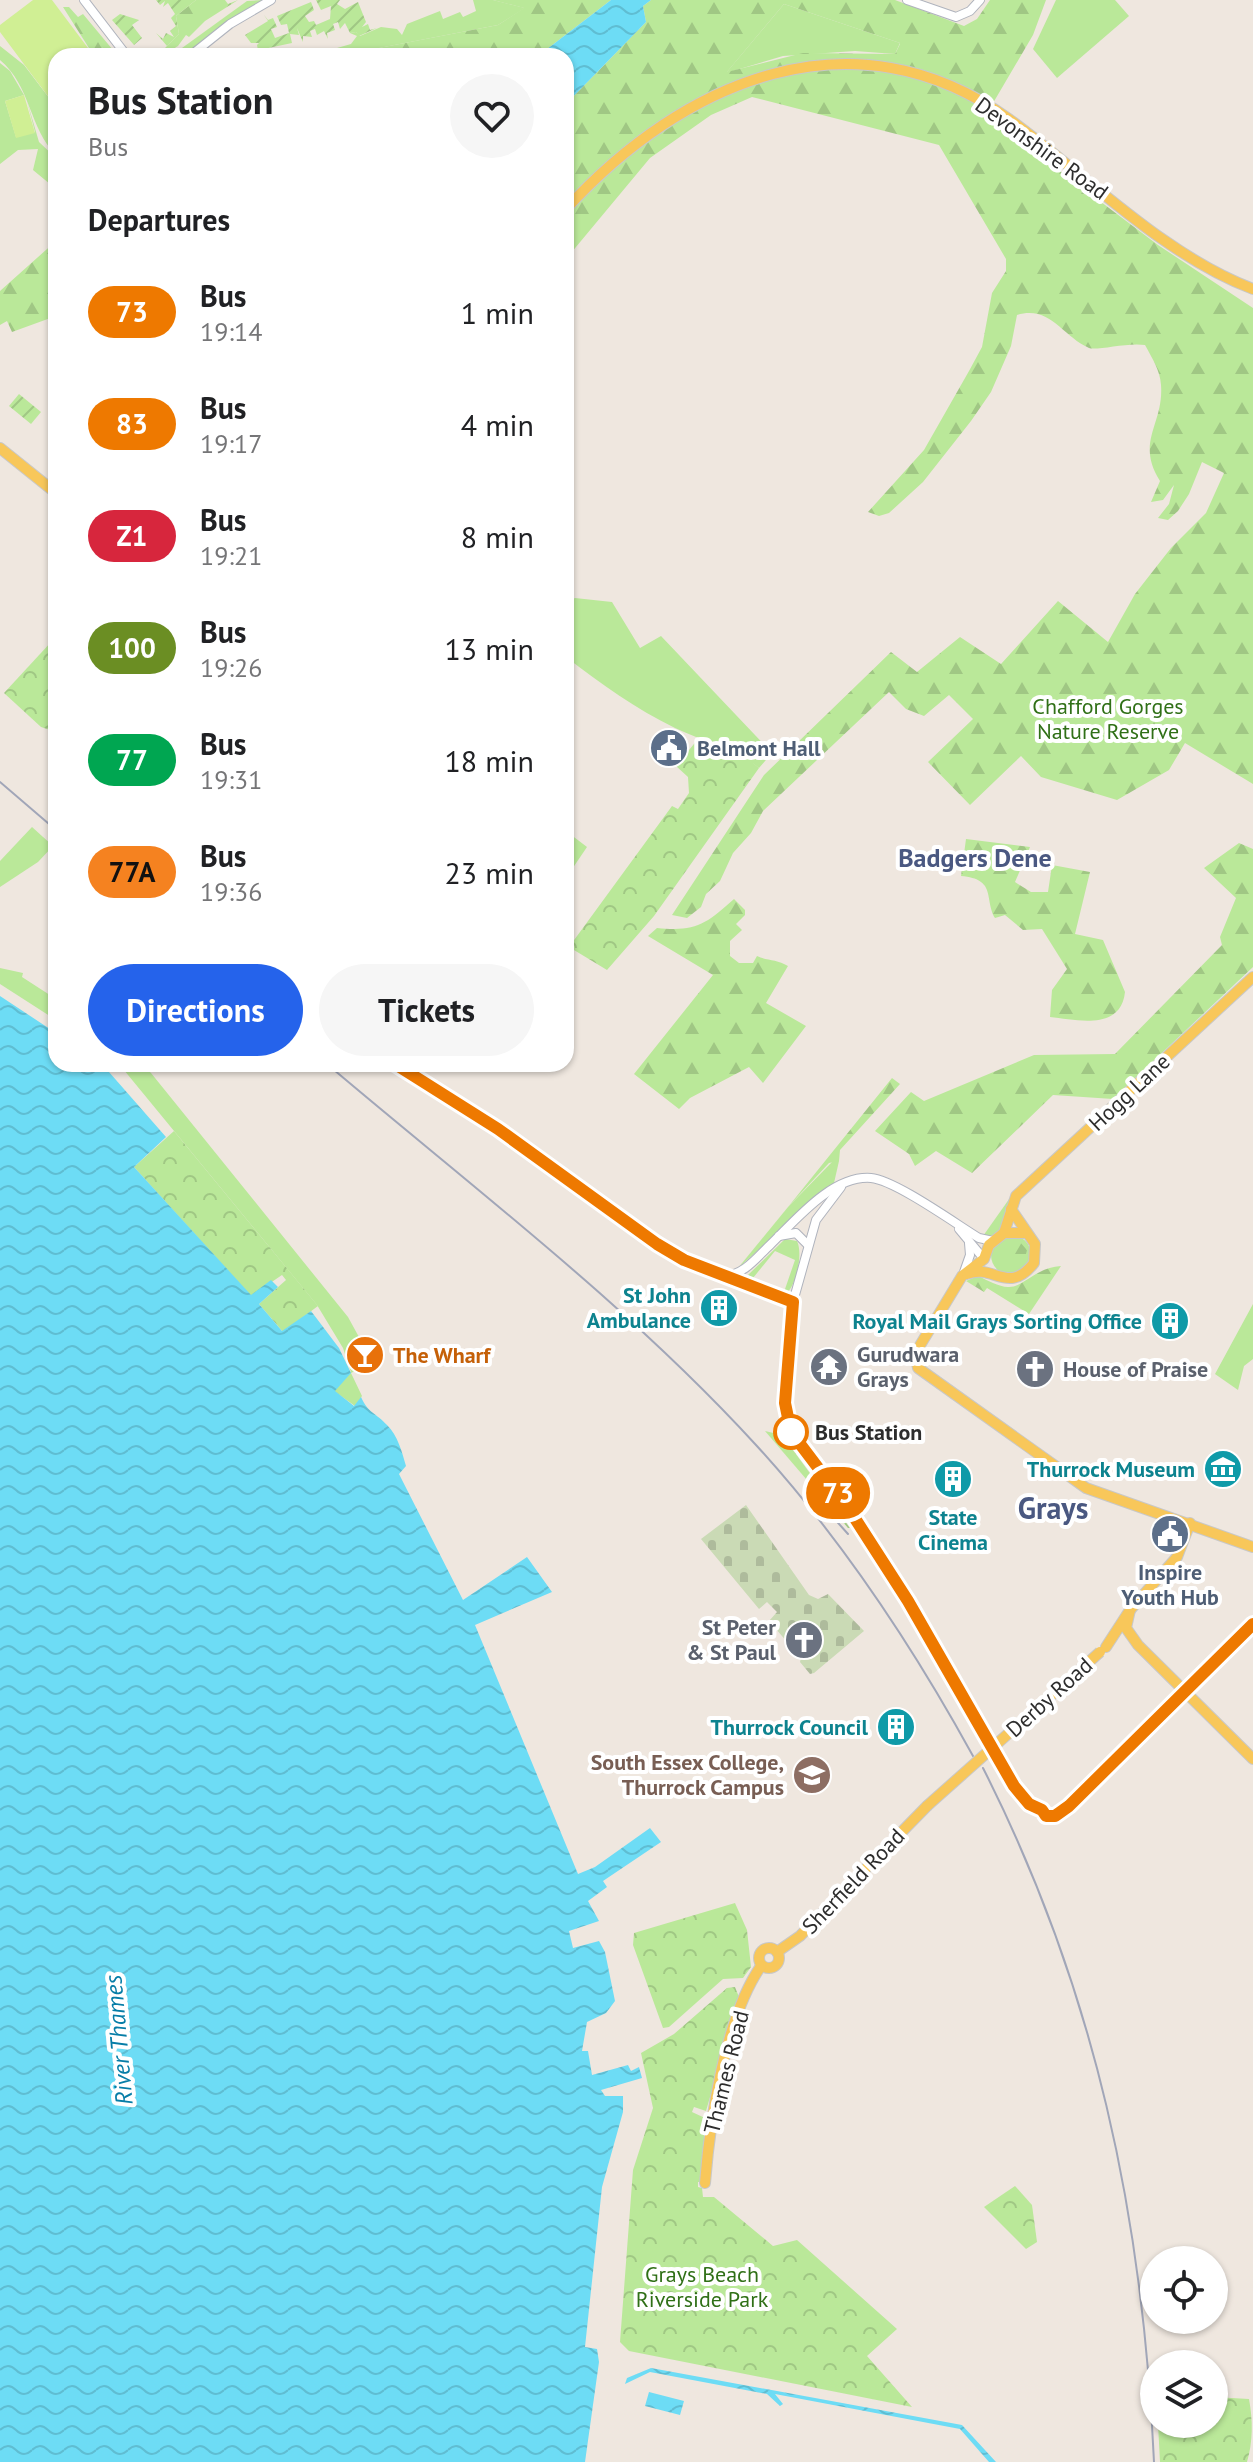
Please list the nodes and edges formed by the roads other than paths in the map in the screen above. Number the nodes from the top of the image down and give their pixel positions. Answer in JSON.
{"nodes":[{"id":1,"x":84,"y":0,"type":"edge"},
{"id":2,"x":271,"y":0,"type":"edge"},
{"id":3,"x":907,"y":0,"type":"edge"},
{"id":4,"x":980,"y":0,"type":"edge"},
{"id":5,"x":121,"y":48,"type":"edge"},
{"id":6,"x":200,"y":48,"type":"edge"},
{"id":7,"x":574,"y":202,"type":"edge"},
{"id":8,"x":1253,"y":289,"type":"edge"},
{"id":9,"x":0,"y":448,"type":"edge"},
{"id":10,"x":48,"y":487,"type":"edge"},
{"id":11,"x":1253,"y":977,"type":"edge"},
{"id":12,"x":408,"y":1072,"type":"edge"},
{"id":13,"x":841,"y":1187,"type":"junction"},
{"id":14,"x":1011,"y":1209,"type":"junction"},
{"id":15,"x":950,"y":1221,"type":"junction"},
{"id":16,"x":1004,"y":1233,"type":"junction"},
{"id":17,"x":1024,"y":1233,"type":"junction"},
{"id":18,"x":779,"y":1237,"type":"junction"},
{"id":19,"x":967,"y":1239,"type":"junction"},
{"id":20,"x":993,"y":1241,"type":"junction"},
{"id":21,"x":808,"y":1245,"type":"junction"},
{"id":22,"x":984,"y":1259,"type":"junction"},
{"id":23,"x":746,"y":1267,"type":"junction"},
{"id":24,"x":724,"y":1276,"type":"junction"},
{"id":25,"x":962,"y":1276,"type":"junction"},
{"id":26,"x":998,"y":1277,"type":"junction"},
{"id":27,"x":752,"y":1286,"type":"junction"},
{"id":28,"x":1190,"y":1523,"type":"junction"},
{"id":29,"x":1253,"y":1547,"type":"edge"},
{"id":30,"x":1130,"y":1610,"type":"junction"},
{"id":31,"x":1253,"y":1624,"type":"edge"},
{"id":32,"x":1138,"y":1645,"type":"junction"},
{"id":33,"x":1103,"y":1650,"type":"junction"},
{"id":34,"x":1184,"y":1691,"type":"junction"},
{"id":35,"x":1253,"y":1759,"type":"edge"},
{"id":36,"x":927,"y":1806,"type":"joint"},
{"id":37,"x":761,"y":1966,"type":"joint"},
{"id":38,"x":705,"y":2183,"type":"dead end"}],
"edges":[{"from":1,"to":5,"type":"street"},
{"from":2,"to":6,"type":"street"},
{"from":3,"to":4,"type":"street"},
{"from":7,"to":8,"type":"main road","name":"Devonshire Road"},
{"from":9,"to":10,"type":"main road"},
{"from":11,"to":14,"type":"main road","name":"Hogg Lane"},
{"from":12,"to":24,"type":"street"},
{"from":13,"to":15,"type":"street"},
{"from":13,"to":18,"type":"street"},
{"from":13,"to":21,"type":"street"},
{"from":14,"to":16,"type":"main road","name":"Hogg Lane"},
{"from":14,"to":17,"type":"main road"},
{"from":15,"to":19,"type":"street"},
{"from":15,"to":20,"type":"street"},
{"from":16,"to":17,"type":"main road"},
{"from":16,"to":20,"type":"main road"},
{"from":17,"to":26,"type":"main road"},
{"from":18,"to":21,"type":"street"},
{"from":18,"to":23,"type":"street"},
{"from":19,"to":22,"type":"street"},
{"from":19,"to":25,"type":"street"},
{"from":20,"to":22,"type":"main road"},
{"from":21,"to":27,"type":"street"},
{"from":22,"to":25,"type":"main road"},
{"from":22,"to":26,"type":"main road"},
{"from":23,"to":24,"type":"street"},
{"from":23,"to":27,"type":"street"},
{"from":24,"to":27,"type":"street"},
{"from":25,"to":26,"type":"main road"},
{"from":25,"to":28,"type":"main road"},
{"from":28,"to":29,"type":"main road"},
{"from":28,"to":30,"type":"main road","name":"Derby Road"},
{"from":30,"to":32,"type":"main road"},
{"from":30,"to":33,"type":"main road","name":"Derby Road"},
{"from":31,"to":34,"type":"main road"},
{"from":32,"to":33,"type":"main road","name":"Derby Road"},
{"from":32,"to":34,"type":"main road"},
{"from":33,"to":36,"type":"main road","name":"Derby Road","bridge":true},
{"from":34,"to":35,"type":"main road"},
{"from":36,"to":37,"type":"main road","name":"Sherfield Road"},
{"from":37,"to":38,"type":"main road","name":"Thames Road"}]}
